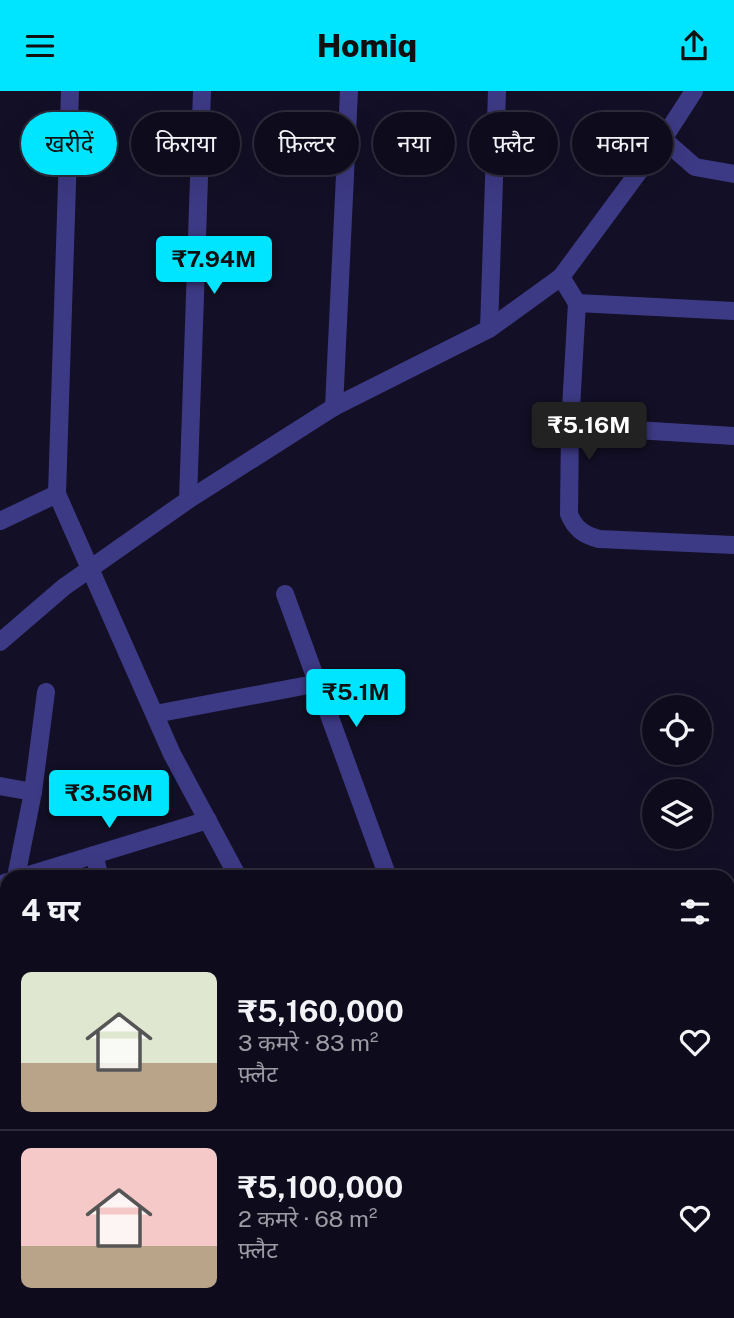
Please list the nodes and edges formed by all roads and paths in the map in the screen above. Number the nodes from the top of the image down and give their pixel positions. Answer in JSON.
{"nodes":[{"id":1,"x":70,"y":91,"type":"edge"},
{"id":2,"x":202,"y":91,"type":"edge"},
{"id":3,"x":349,"y":91,"type":"edge"},
{"id":4,"x":497,"y":91,"type":"edge"},
{"id":5,"x":694,"y":91,"type":"edge"},
{"id":6,"x":673,"y":124,"type":"edge"},
{"id":7,"x":673,"y":148,"type":"edge"},
{"id":8,"x":734,"y":174,"type":"edge"},
{"id":9,"x":636,"y":175,"type":"edge"},
{"id":10,"x":561,"y":277,"type":"junction"},
{"id":11,"x":577,"y":303,"type":"junction"},
{"id":12,"x":734,"y":311,"type":"edge"},
{"id":13,"x":489,"y":329,"type":"junction"},
{"id":14,"x":334,"y":407,"type":"junction"},
{"id":15,"x":570,"y":426,"type":"junction"},
{"id":16,"x":734,"y":436,"type":"edge"},
{"id":17,"x":57,"y":494,"type":"junction"},
{"id":18,"x":188,"y":501,"type":"junction"},
{"id":19,"x":0,"y":521,"type":"edge"},
{"id":20,"x":734,"y":545,"type":"edge"},
{"id":21,"x":91,"y":569,"type":"junction"},
{"id":22,"x":285,"y":594,"type":"dead end"},
{"id":23,"x":0,"y":642,"type":"edge"},
{"id":24,"x":319,"y":683,"type":"junction"},
{"id":25,"x":46,"y":692,"type":"dead end"},
{"id":26,"x":155,"y":714,"type":"junction"},
{"id":27,"x":0,"y":786,"type":"edge"},
{"id":28,"x":33,"y":792,"type":"junction"},
{"id":29,"x":208,"y":820,"type":"junction"},
{"id":30,"x":94,"y":855,"type":"junction"},
{"id":31,"x":17,"y":870,"type":"edge"},
{"id":32,"x":45,"y":870,"type":"edge"},
{"id":33,"x":98,"y":870,"type":"edge"},
{"id":34,"x":234,"y":870,"type":"edge"},
{"id":35,"x":385,"y":870,"type":"edge"}],
"edges":[{"from":1,"to":17,"type":"street"},
{"from":2,"to":18,"type":"street"},
{"from":3,"to":14,"type":"street"},
{"from":4,"to":13,"type":"street"},
{"from":5,"to":6,"type":"street"},
{"from":7,"to":8,"type":"street"},
{"from":9,"to":10,"type":"street"},
{"from":10,"to":11,"type":"street"},
{"from":10,"to":13,"type":"street"},
{"from":11,"to":12,"type":"street"},
{"from":11,"to":15,"type":"street"},
{"from":13,"to":14,"type":"street"},
{"from":14,"to":18,"type":"street"},
{"from":15,"to":16,"type":"street"},
{"from":15,"to":20,"type":"street"},
{"from":17,"to":19,"type":"street"},
{"from":17,"to":21,"type":"street"},
{"from":18,"to":21,"type":"street"},
{"from":21,"to":23,"type":"street"},
{"from":21,"to":26,"type":"street"},
{"from":22,"to":24,"type":"street"},
{"from":24,"to":26,"type":"street"},
{"from":24,"to":35,"type":"street"},
{"from":25,"to":28,"type":"street"},
{"from":26,"to":29,"type":"street"},
{"from":27,"to":28,"type":"street"},
{"from":28,"to":31,"type":"street"},
{"from":29,"to":30,"type":"street"},
{"from":29,"to":34,"type":"street"},
{"from":30,"to":32,"type":"street"},
{"from":30,"to":33,"type":"street"}]}
